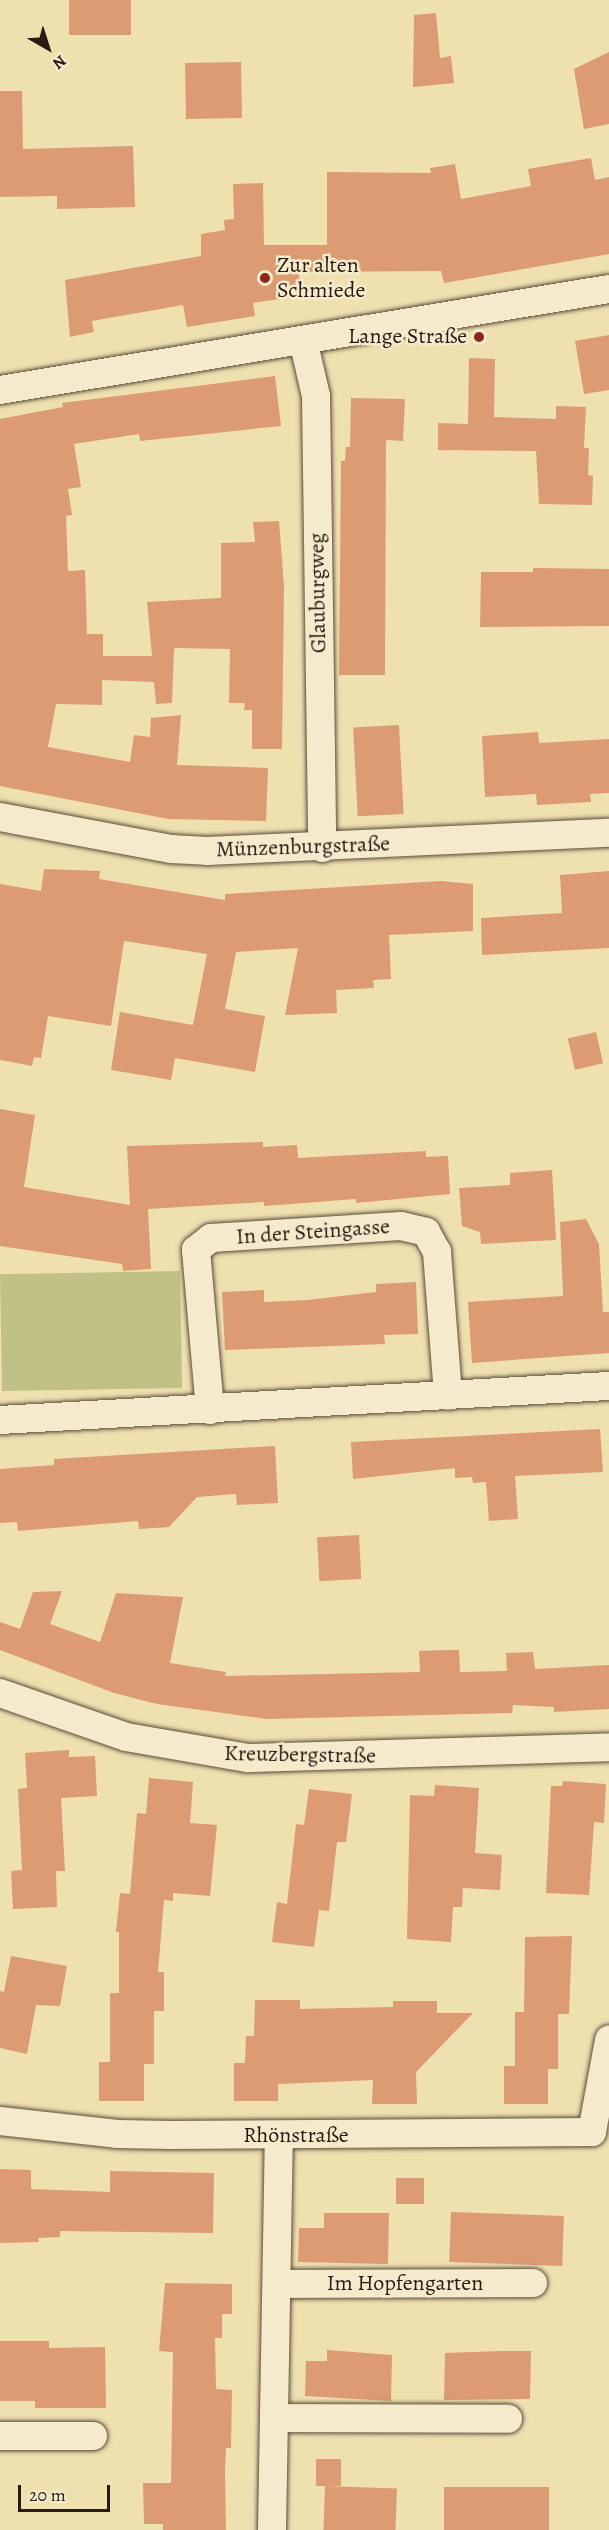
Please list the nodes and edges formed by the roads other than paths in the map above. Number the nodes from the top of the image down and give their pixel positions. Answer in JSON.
{"nodes":[{"id":1,"x":609,"y":289,"type":"edge"},
{"id":2,"x":303,"y":340,"type":"junction"},
{"id":3,"x":0,"y":390,"type":"edge"},
{"id":4,"x":0,"y":817,"type":"edge"},
{"id":5,"x":609,"y":833,"type":"edge"},
{"id":6,"x":322,"y":848,"type":"junction"},
{"id":7,"x":609,"y":1386,"type":"edge"},
{"id":8,"x":448,"y":1396,"type":"junction"},
{"id":9,"x":210,"y":1410,"type":"junction"},
{"id":10,"x":0,"y":1420,"type":"edge"},
{"id":11,"x":0,"y":1693,"type":"edge"},
{"id":12,"x":609,"y":1747,"type":"edge"},
{"id":13,"x":609,"y":2040,"type":"edge"},
{"id":14,"x":0,"y":2121,"type":"edge"},
{"id":15,"x":279,"y":2137,"type":"junction"},
{"id":16,"x":534,"y":2283,"type":"dead end"},
{"id":17,"x":277,"y":2284,"type":"junction"},
{"id":18,"x":274,"y":2418,"type":"junction"},
{"id":19,"x":508,"y":2419,"type":"dead end"},
{"id":20,"x":0,"y":2436,"type":"edge"},
{"id":21,"x":93,"y":2436,"type":"dead end"},
{"id":22,"x":272,"y":2530,"type":"edge"}],
"edges":[{"from":1,"to":2,"type":"street"},
{"from":2,"to":3,"type":"street"},
{"from":2,"to":6,"type":"street","name":"Glauburgweg"},
{"from":4,"to":6,"type":"street","name":"Münzenburgstraße"},
{"from":5,"to":6,"type":"street","name":"Münzenburgstraße"},
{"from":7,"to":8,"type":"street"},
{"from":8,"to":9,"type":"street"},
{"from":8,"to":9,"type":"street","name":"In der Steingasse"},
{"from":9,"to":10,"type":"street"},
{"from":11,"to":12,"type":"street","name":"Kreuzbergstraße"},
{"from":13,"to":15,"type":"street","name":"Rhönstraße"},
{"from":14,"to":15,"type":"street","name":"Rhönstraße"},
{"from":15,"to":17,"type":"street"},
{"from":16,"to":17,"type":"street","name":"Im Hopfengarten"},
{"from":17,"to":18,"type":"street"},
{"from":18,"to":19,"type":"street"},
{"from":18,"to":22,"type":"street"},
{"from":20,"to":21,"type":"street"}]}
